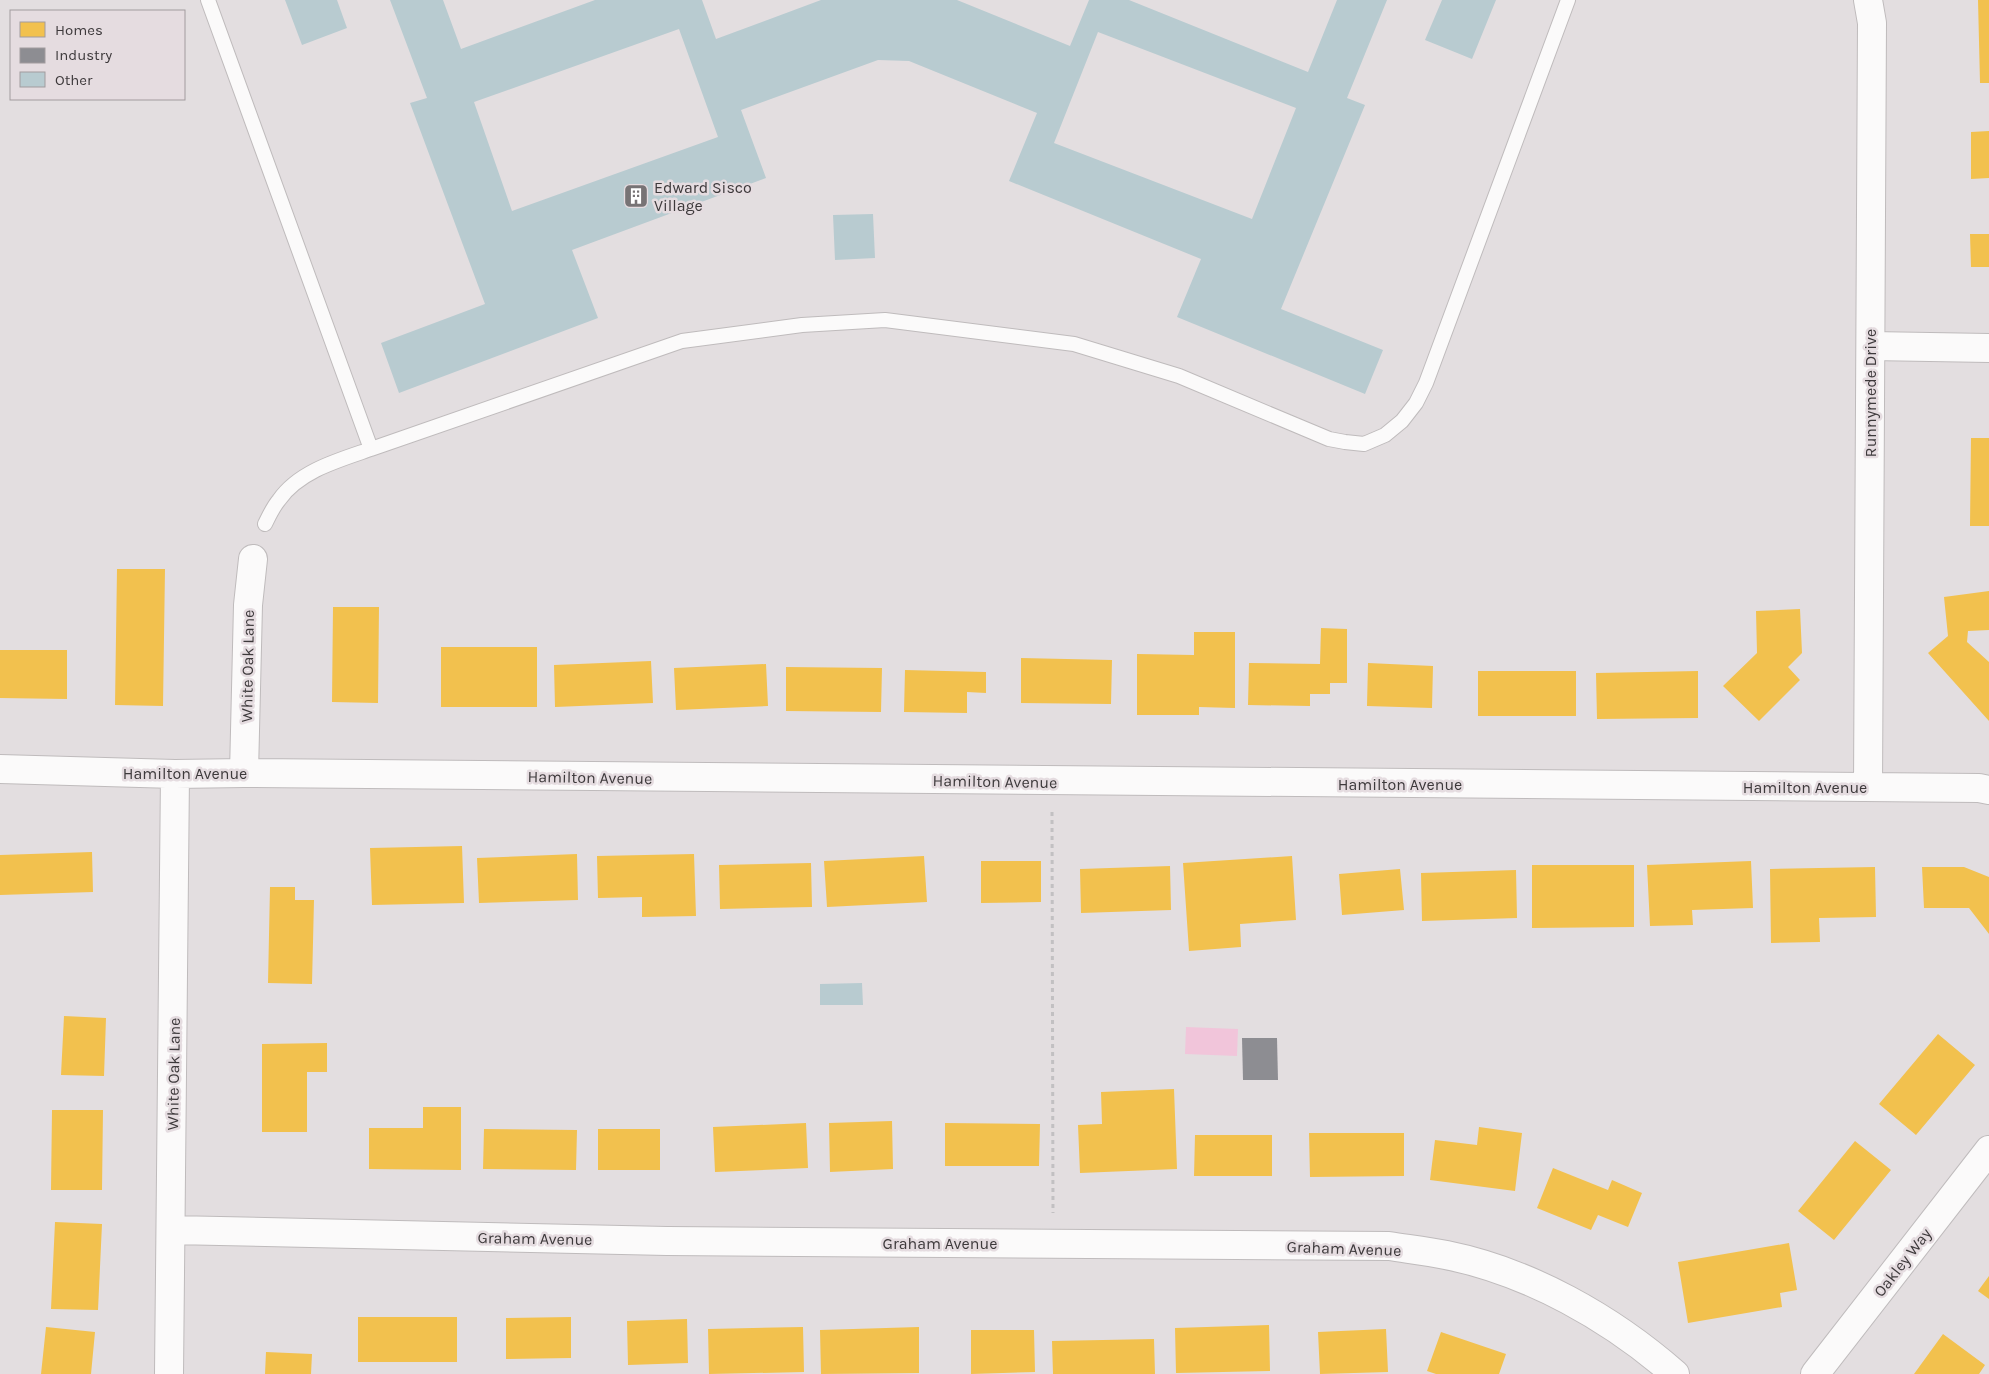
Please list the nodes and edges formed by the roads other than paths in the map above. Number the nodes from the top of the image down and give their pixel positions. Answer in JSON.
{"nodes":[{"id":1,"x":208,"y":0,"type":"edge"},
{"id":2,"x":1568,"y":0,"type":"edge"},
{"id":3,"x":1868,"y":0,"type":"edge"},
{"id":4,"x":1870,"y":346,"type":"junction"},
{"id":5,"x":1989,"y":348,"type":"edge"},
{"id":6,"x":371,"y":449,"type":"junction"},
{"id":7,"x":265,"y":524,"type":"dead end"},
{"id":8,"x":253,"y":559,"type":"dead end"},
{"id":9,"x":0,"y":769,"type":"edge"},
{"id":10,"x":244,"y":773,"type":"junction"},
{"id":11,"x":175,"y":774,"type":"junction"},
{"id":12,"x":1868,"y":787,"type":"junction"},
{"id":13,"x":1989,"y":790,"type":"edge"},
{"id":14,"x":1989,"y":1150,"type":"edge"},
{"id":15,"x":172,"y":1230,"type":"junction"},
{"id":16,"x":169,"y":1374,"type":"edge"},
{"id":17,"x":1675,"y":1374,"type":"edge"},
{"id":18,"x":1815,"y":1374,"type":"edge"}],
"edges":[{"from":1,"to":6,"type":"lane"},
{"from":2,"to":6,"type":"lane"},
{"from":3,"to":4,"type":"street","name":"Runnymede Drive"},
{"from":4,"to":5,"type":"street"},
{"from":4,"to":12,"type":"street","name":"Runnymede Drive"},
{"from":6,"to":7,"type":"lane"},
{"from":8,"to":10,"type":"street","name":"White Oak Lane"},
{"from":9,"to":11,"type":"street","name":"Hamilton Avenue"},
{"from":10,"to":11,"type":"street","name":"Hamilton Avenue"},
{"from":10,"to":12,"type":"street","name":"Hamilton Avenue"},
{"from":11,"to":15,"type":"street","name":"White Oak Lane"},
{"from":12,"to":13,"type":"street","name":"Hamilton Avenue"},
{"from":14,"to":18,"type":"street","name":"Oakley Way"},
{"from":15,"to":16,"type":"street","name":"White Oak Lane"},
{"from":15,"to":17,"type":"street","name":"Graham Avenue"}]}
